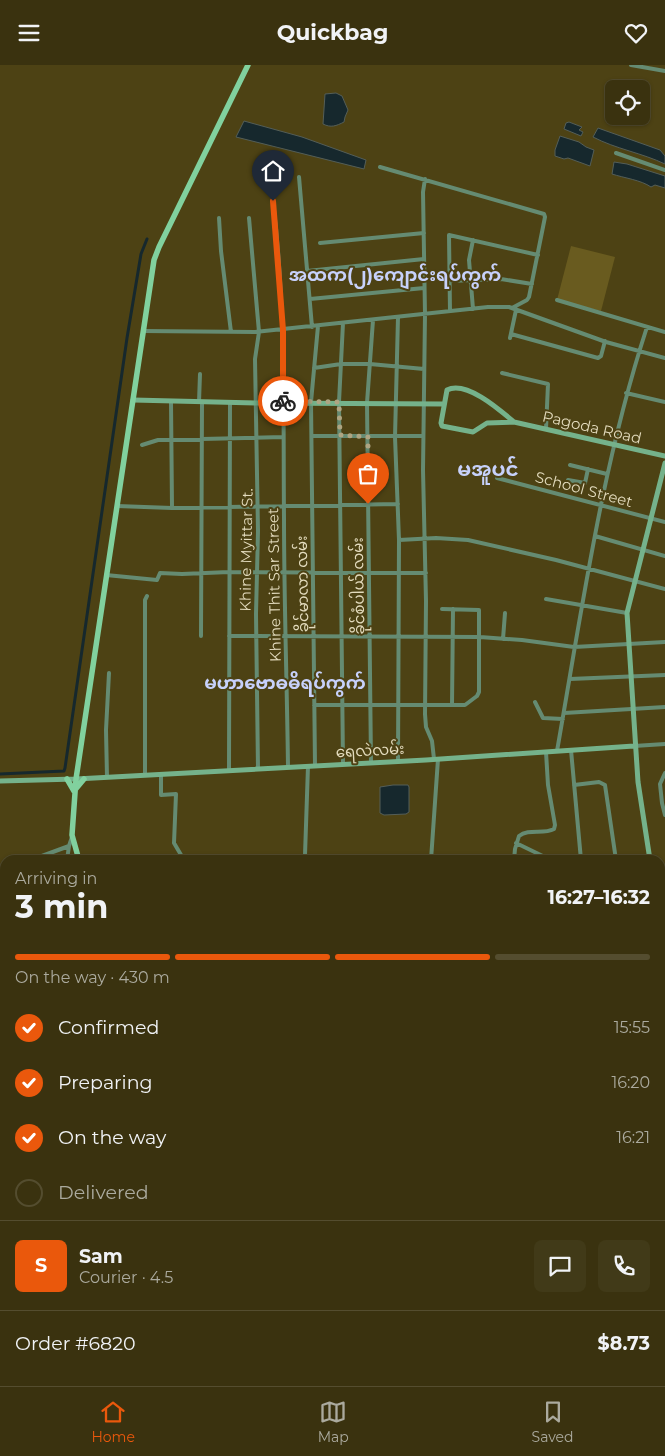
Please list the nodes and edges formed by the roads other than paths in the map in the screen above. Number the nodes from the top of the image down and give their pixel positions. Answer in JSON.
{"nodes":[{"id":1,"x":248,"y":65,"type":"edge"},
{"id":2,"x":631,"y":65,"type":"edge"},
{"id":3,"x":665,"y":71,"type":"edge"},
{"id":4,"x":616,"y":153,"type":"dead end"},
{"id":5,"x":380,"y":167,"type":"dead end"},
{"id":6,"x":665,"y":170,"type":"edge"},
{"id":7,"x":299,"y":177,"type":"dead end"},
{"id":8,"x":425,"y":179,"type":"junction"},
{"id":9,"x":273,"y":201,"type":"dead end"},
{"id":10,"x":219,"y":218,"type":"dead end"},
{"id":11,"x":249,"y":218,"type":"dead end"},
{"id":12,"x":424,"y":233,"type":"junction"},
{"id":13,"x":473,"y":240,"type":"junction"},
{"id":14,"x":320,"y":243,"type":"dead end"},
{"id":15,"x":538,"y":255,"type":"junction"},
{"id":16,"x":424,"y":259,"type":"junction"},
{"id":17,"x":307,"y":271,"type":"junction"},
{"id":18,"x":470,"y":279,"type":"junction"},
{"id":19,"x":449,"y":281,"type":"junction"},
{"id":20,"x":532,"y":284,"type":"junction"},
{"id":21,"x":424,"y":288,"type":"junction"},
{"id":22,"x":310,"y":299,"type":"junction"},
{"id":23,"x":557,"y":301,"type":"dead end"},
{"id":24,"x":473,"y":309,"type":"junction"},
{"id":25,"x":514,"y":309,"type":"junction"},
{"id":26,"x":450,"y":311,"type":"junction"},
{"id":27,"x":425,"y":314,"type":"junction"},
{"id":28,"x":398,"y":317,"type":"junction"},
{"id":29,"x":373,"y":320,"type":"junction"},
{"id":30,"x":343,"y":323,"type":"junction"},
{"id":31,"x":318,"y":326,"type":"junction"},
{"id":32,"x":312,"y":327,"type":"junction"},
{"id":33,"x":647,"y":327,"type":"junction"},
{"id":34,"x":283,"y":330,"type":"junction"},
{"id":35,"x":143,"y":331,"type":"junction"},
{"id":36,"x":231,"y":332,"type":"junction"},
{"id":37,"x":259,"y":332,"type":"junction"},
{"id":38,"x":665,"y":332,"type":"edge"},
{"id":39,"x":605,"y":341,"type":"junction"},
{"id":40,"x":639,"y":351,"type":"junction"},
{"id":41,"x":665,"y":358,"type":"edge"},
{"id":42,"x":341,"y":364,"type":"junction"},
{"id":43,"x":370,"y":364,"type":"junction"},
{"id":44,"x":397,"y":367,"type":"junction"},
{"id":45,"x":314,"y":368,"type":"junction"},
{"id":46,"x":424,"y":369,"type":"junction"},
{"id":47,"x":502,"y":373,"type":"dead end"},
{"id":48,"x":200,"y":374,"type":"dead end"},
{"id":49,"x":626,"y":393,"type":"junction"},
{"id":50,"x":133,"y":401,"type":"junction"},
{"id":51,"x":171,"y":401,"type":"junction"},
{"id":52,"x":200,"y":402,"type":"junction"},
{"id":53,"x":311,"y":402,"type":"junction"},
{"id":54,"x":339,"y":402,"type":"junction"},
{"id":55,"x":665,"y":402,"type":"edge"},
{"id":56,"x":230,"y":403,"type":"junction"},
{"id":57,"x":256,"y":403,"type":"junction"},
{"id":58,"x":283,"y":403,"type":"junction"},
{"id":59,"x":368,"y":403,"type":"junction"},
{"id":60,"x":396,"y":403,"type":"junction"},
{"id":61,"x":424,"y":403,"type":"junction"},
{"id":62,"x":444,"y":404,"type":"junction"},
{"id":63,"x":514,"y":422,"type":"junction"},
{"id":64,"x":546,"y":429,"type":"junction"},
{"id":65,"x":340,"y":435,"type":"junction"},
{"id":66,"x":312,"y":436,"type":"junction"},
{"id":67,"x":423,"y":436,"type":"junction"},
{"id":68,"x":284,"y":437,"type":"junction"},
{"id":69,"x":368,"y":437,"type":"junction"},
{"id":70,"x":395,"y":437,"type":"junction"},
{"id":71,"x":230,"y":439,"type":"junction"},
{"id":72,"x":257,"y":439,"type":"junction"},
{"id":73,"x":201,"y":440,"type":"junction"},
{"id":74,"x":171,"y":441,"type":"junction"},
{"id":75,"x":614,"y":444,"type":"junction"},
{"id":76,"x":142,"y":445,"type":"dead end"},
{"id":77,"x":665,"y":456,"type":"edge"},
{"id":78,"x":665,"y":463,"type":"edge"},
{"id":79,"x":570,"y":465,"type":"dead end"},
{"id":80,"x":588,"y":469,"type":"junction"},
{"id":81,"x":608,"y":474,"type":"junction"},
{"id":82,"x":497,"y":478,"type":"dead end"},
{"id":83,"x":568,"y":480,"type":"dead end"},
{"id":84,"x":368,"y":504,"type":"junction"},
{"id":85,"x":398,"y":504,"type":"junction"},
{"id":86,"x":117,"y":505,"type":"junction"},
{"id":87,"x":284,"y":505,"type":"junction"},
{"id":88,"x":312,"y":505,"type":"junction"},
{"id":89,"x":340,"y":505,"type":"junction"},
{"id":90,"x":601,"y":505,"type":"junction"},
{"id":91,"x":258,"y":506,"type":"junction"},
{"id":92,"x":202,"y":507,"type":"junction"},
{"id":93,"x":230,"y":507,"type":"junction"},
{"id":94,"x":172,"y":509,"type":"junction"},
{"id":95,"x":652,"y":519,"type":"junction"},
{"id":96,"x":665,"y":522,"type":"edge"},
{"id":97,"x":595,"y":536,"type":"junction"},
{"id":98,"x":425,"y":538,"type":"junction"},
{"id":99,"x":399,"y":540,"type":"junction"},
{"id":100,"x":643,"y":550,"type":"junction"},
{"id":101,"x":665,"y":556,"type":"edge"},
{"id":102,"x":589,"y":569,"type":"junction"},
{"id":103,"x":202,"y":573,"type":"junction"},
{"id":104,"x":229,"y":573,"type":"junction"},
{"id":105,"x":258,"y":573,"type":"junction"},
{"id":106,"x":284,"y":573,"type":"junction"},
{"id":107,"x":313,"y":573,"type":"junction"},
{"id":108,"x":341,"y":573,"type":"junction"},
{"id":109,"x":426,"y":573,"type":"junction"},
{"id":110,"x":369,"y":574,"type":"junction"},
{"id":111,"x":399,"y":574,"type":"junction"},
{"id":112,"x":106,"y":575,"type":"junction"},
{"id":113,"x":635,"y":581,"type":"junction"},
{"id":114,"x":665,"y":589,"type":"edge"},
{"id":115,"x":147,"y":595,"type":"dead end"},
{"id":116,"x":546,"y":599,"type":"dead end"},
{"id":117,"x":582,"y":606,"type":"junction"},
{"id":118,"x":442,"y":609,"type":"dead end"},
{"id":119,"x":453,"y":609,"type":"junction"},
{"id":120,"x":505,"y":613,"type":"dead end"},
{"id":121,"x":627,"y":613,"type":"junction"},
{"id":122,"x":201,"y":636,"type":"dead end"},
{"id":123,"x":229,"y":636,"type":"junction"},
{"id":124,"x":314,"y":636,"type":"junction"},
{"id":125,"x":341,"y":636,"type":"junction"},
{"id":126,"x":398,"y":636,"type":"junction"},
{"id":127,"x":257,"y":637,"type":"junction"},
{"id":128,"x":286,"y":637,"type":"junction"},
{"id":129,"x":370,"y":637,"type":"junction"},
{"id":130,"x":426,"y":637,"type":"junction"},
{"id":131,"x":453,"y":637,"type":"junction"},
{"id":132,"x":480,"y":637,"type":"junction"},
{"id":133,"x":503,"y":639,"type":"junction"},
{"id":134,"x":665,"y":642,"type":"edge"},
{"id":135,"x":628,"y":644,"type":"junction"},
{"id":136,"x":574,"y":647,"type":"junction"},
{"id":137,"x":109,"y":673,"type":"dead end"},
{"id":138,"x":665,"y":675,"type":"edge"},
{"id":139,"x":630,"y":677,"type":"junction"},
{"id":140,"x":570,"y":679,"type":"junction"},
{"id":141,"x":535,"y":702,"type":"dead end"},
{"id":142,"x":314,"y":705,"type":"junction"},
{"id":143,"x":342,"y":705,"type":"junction"},
{"id":144,"x":370,"y":705,"type":"junction"},
{"id":145,"x":398,"y":705,"type":"junction"},
{"id":146,"x":452,"y":705,"type":"junction"},
{"id":147,"x":425,"y":706,"type":"junction"},
{"id":148,"x":665,"y":707,"type":"edge"},
{"id":149,"x":632,"y":709,"type":"junction"},
{"id":150,"x":564,"y":713,"type":"junction"},
{"id":151,"x":563,"y":719,"type":"junction"},
{"id":152,"x":665,"y":744,"type":"edge"},
{"id":153,"x":634,"y":746,"type":"junction"},
{"id":154,"x":571,"y":750,"type":"junction"},
{"id":155,"x":557,"y":751,"type":"junction"},
{"id":156,"x":546,"y":752,"type":"junction"},
{"id":157,"x":436,"y":759,"type":"junction"},
{"id":158,"x":398,"y":761,"type":"junction"},
{"id":159,"x":371,"y":763,"type":"junction"},
{"id":160,"x":342,"y":764,"type":"junction"},
{"id":161,"x":308,"y":766,"type":"junction"},
{"id":162,"x":315,"y":766,"type":"junction"},
{"id":163,"x":288,"y":767,"type":"junction"},
{"id":164,"x":258,"y":769,"type":"junction"},
{"id":165,"x":229,"y":770,"type":"junction"},
{"id":166,"x":665,"y":773,"type":"edge"},
{"id":167,"x":161,"y":774,"type":"junction"},
{"id":168,"x":145,"y":775,"type":"junction"},
{"id":169,"x":107,"y":777,"type":"junction"},
{"id":170,"x":67,"y":779,"type":"junction"},
{"id":171,"x":76,"y":779,"type":"junction"},
{"id":172,"x":84,"y":779,"type":"junction"},
{"id":173,"x":0,"y":781,"type":"edge"},
{"id":174,"x":574,"y":785,"type":"junction"},
{"id":175,"x":74,"y":791,"type":"junction"},
{"id":176,"x":663,"y":802,"type":"edge"},
{"id":177,"x":665,"y":815,"type":"edge"},
{"id":178,"x":72,"y":835,"type":"junction"},
{"id":179,"x":516,"y":843,"type":"junction"},
{"id":180,"x":69,"y":846,"type":"junction"},
{"id":181,"x":45,"y":855,"type":"edge"},
{"id":182,"x":68,"y":855,"type":"edge"},
{"id":183,"x":78,"y":855,"type":"edge"},
{"id":184,"x":181,"y":855,"type":"edge"},
{"id":185,"x":305,"y":855,"type":"dead end"},
{"id":186,"x":431,"y":855,"type":"edge"},
{"id":187,"x":515,"y":855,"type":"edge"},
{"id":188,"x":541,"y":855,"type":"edge"},
{"id":189,"x":581,"y":855,"type":"edge"},
{"id":190,"x":615,"y":855,"type":"edge"},
{"id":191,"x":649,"y":855,"type":"edge"}],
"edges":[{"from":1,"to":35,"type":"main road"},
{"from":2,"to":3,"type":"street"},
{"from":4,"to":6,"type":"street"},
{"from":5,"to":8,"type":"street"},
{"from":7,"to":17,"type":"street"},
{"from":8,"to":12,"type":"street"},
{"from":8,"to":15,"type":"street"},
{"from":9,"to":34,"type":"street","name":"Khine Thit Sar Street"},
{"from":10,"to":36,"type":"street"},
{"from":11,"to":37,"type":"street","name":"Khine Myittar St."},
{"from":12,"to":14,"type":"street"},
{"from":12,"to":16,"type":"street"},
{"from":13,"to":15,"type":"street"},
{"from":13,"to":18,"type":"street"},
{"from":13,"to":19,"type":"street"},
{"from":15,"to":20,"type":"street"},
{"from":16,"to":17,"type":"street"},
{"from":16,"to":21,"type":"street"},
{"from":17,"to":22,"type":"street"},
{"from":18,"to":19,"type":"street"},
{"from":18,"to":20,"type":"street"},
{"from":18,"to":24,"type":"street"},
{"from":19,"to":26,"type":"street"},
{"from":20,"to":25,"type":"street"},
{"from":21,"to":22,"type":"street"},
{"from":21,"to":27,"type":"street"},
{"from":22,"to":32,"type":"street"},
{"from":23,"to":33,"type":"street"},
{"from":24,"to":25,"type":"street"},
{"from":24,"to":26,"type":"street"},
{"from":25,"to":39,"type":"street"},
{"from":25,"to":39,"type":"street"},
{"from":26,"to":27,"type":"street"},
{"from":27,"to":28,"type":"street"},
{"from":27,"to":46,"type":"street"},
{"from":28,"to":29,"type":"street"},
{"from":28,"to":44,"type":"street"},
{"from":29,"to":30,"type":"street"},
{"from":29,"to":43,"type":"street","name":"ခိုင်စံပါယ် လမ်း"},
{"from":30,"to":31,"type":"street"},
{"from":30,"to":42,"type":"street"},
{"from":31,"to":32,"type":"street"},
{"from":31,"to":45,"type":"street","name":"ခိုင်မာလာ လမ်း"},
{"from":32,"to":34,"type":"street"},
{"from":33,"to":38,"type":"street"},
{"from":33,"to":40,"type":"street"},
{"from":34,"to":37,"type":"street"},
{"from":34,"to":58,"type":"street","name":"Khine Thit Sar Street"},
{"from":35,"to":36,"type":"street"},
{"from":35,"to":50,"type":"main road"},
{"from":36,"to":37,"type":"street"},
{"from":37,"to":57,"type":"street","name":"Khine Myittar St."},
{"from":39,"to":40,"type":"street"},
{"from":40,"to":41,"type":"street"},
{"from":40,"to":49,"type":"street"},
{"from":42,"to":43,"type":"street"},
{"from":42,"to":45,"type":"street"},
{"from":42,"to":54,"type":"street"},
{"from":43,"to":44,"type":"street"},
{"from":43,"to":59,"type":"street","name":"ခိုင်စံပါယ် လမ်း"},
{"from":44,"to":46,"type":"street"},
{"from":44,"to":60,"type":"street"},
{"from":45,"to":53,"type":"street","name":"ခိုင်မာလာ လမ်း"},
{"from":46,"to":61,"type":"street"},
{"from":47,"to":64,"type":"street"},
{"from":48,"to":52,"type":"street"},
{"from":49,"to":55,"type":"street"},
{"from":49,"to":75,"type":"street"},
{"from":50,"to":51,"type":"main road"},
{"from":50,"to":86,"type":"main road"},
{"from":51,"to":52,"type":"main road"},
{"from":51,"to":74,"type":"street"},
{"from":52,"to":56,"type":"main road"},
{"from":52,"to":73,"type":"street"},
{"from":53,"to":54,"type":"main road"},
{"from":53,"to":58,"type":"main road"},
{"from":53,"to":66,"type":"street","name":"ခိုင်မာလာ လမ်း"},
{"from":54,"to":59,"type":"main road"},
{"from":54,"to":65,"type":"street"},
{"from":56,"to":57,"type":"main road"},
{"from":56,"to":71,"type":"street"},
{"from":57,"to":58,"type":"main road"},
{"from":57,"to":72,"type":"street","name":"Khine Myittar St."},
{"from":58,"to":68,"type":"street","name":"Khine Thit Sar Street"},
{"from":59,"to":60,"type":"main road"},
{"from":59,"to":69,"type":"street","name":"ခိုင်စံပါယ် လမ်း"},
{"from":60,"to":61,"type":"main road"},
{"from":60,"to":70,"type":"street"},
{"from":61,"to":62,"type":"main road"},
{"from":61,"to":67,"type":"street"},
{"from":62,"to":63,"type":"main road","name":"Pagoda Road"},
{"from":62,"to":63,"type":"main road","name":"Pagoda Road"},
{"from":63,"to":64,"type":"main road","name":"Pagoda Road"},
{"from":64,"to":75,"type":"main road","name":"Pagoda Road"},
{"from":65,"to":66,"type":"street"},
{"from":65,"to":69,"type":"street"},
{"from":65,"to":89,"type":"street"},
{"from":66,"to":88,"type":"street","name":"ခိုင်မာလာ လမ်း"},
{"from":67,"to":70,"type":"street"},
{"from":67,"to":98,"type":"street"},
{"from":68,"to":72,"type":"street"},
{"from":68,"to":87,"type":"street","name":"Khine Thit Sar Street"},
{"from":69,"to":70,"type":"street"},
{"from":69,"to":84,"type":"street","name":"ခိုင်စံပါယ် လမ်း"},
{"from":70,"to":85,"type":"street"},
{"from":71,"to":72,"type":"street"},
{"from":71,"to":73,"type":"street"},
{"from":71,"to":93,"type":"street"},
{"from":72,"to":91,"type":"street","name":"Khine Myittar St."},
{"from":73,"to":74,"type":"street"},
{"from":73,"to":92,"type":"street"},
{"from":74,"to":76,"type":"street"},
{"from":74,"to":94,"type":"street"},
{"from":75,"to":77,"type":"main road","name":"Pagoda Road"},
{"from":75,"to":81,"type":"street"},
{"from":78,"to":95,"type":"main road"},
{"from":79,"to":80,"type":"street"},
{"from":80,"to":81,"type":"street"},
{"from":80,"to":83,"type":"street"},
{"from":81,"to":90,"type":"street"},
{"from":82,"to":90,"type":"street","name":"School Street"},
{"from":84,"to":85,"type":"street"},
{"from":84,"to":89,"type":"street"},
{"from":84,"to":110,"type":"street","name":"ခိုင်စံပါယ် လမ်း"},
{"from":85,"to":99,"type":"street"},
{"from":86,"to":94,"type":"street"},
{"from":86,"to":112,"type":"main road"},
{"from":87,"to":88,"type":"street"},
{"from":87,"to":91,"type":"street"},
{"from":87,"to":106,"type":"street","name":"Khine Thit Sar Street"},
{"from":88,"to":89,"type":"street"},
{"from":88,"to":107,"type":"street","name":"ခိုင်မာလာ လမ်း"},
{"from":89,"to":108,"type":"street"},
{"from":90,"to":95,"type":"street","name":"School Street"},
{"from":90,"to":97,"type":"street"},
{"from":91,"to":93,"type":"street"},
{"from":91,"to":105,"type":"street","name":"Khine Myittar St."},
{"from":92,"to":93,"type":"street"},
{"from":92,"to":94,"type":"street"},
{"from":92,"to":103,"type":"street"},
{"from":93,"to":104,"type":"street"},
{"from":95,"to":96,"type":"street","name":"School Street"},
{"from":95,"to":100,"type":"main road"},
{"from":97,"to":100,"type":"street"},
{"from":97,"to":102,"type":"street"},
{"from":98,"to":99,"type":"street"},
{"from":98,"to":102,"type":"street"},
{"from":98,"to":109,"type":"street"},
{"from":99,"to":111,"type":"street"},
{"from":100,"to":101,"type":"street"},
{"from":100,"to":113,"type":"main road"},
{"from":102,"to":113,"type":"street"},
{"from":102,"to":117,"type":"street"},
{"from":103,"to":104,"type":"street"},
{"from":103,"to":112,"type":"street"},
{"from":103,"to":122,"type":"street"},
{"from":104,"to":105,"type":"street"},
{"from":104,"to":123,"type":"street"},
{"from":105,"to":106,"type":"street"},
{"from":105,"to":127,"type":"street","name":"Khine Myittar St."},
{"from":106,"to":107,"type":"street"},
{"from":106,"to":128,"type":"street","name":"Khine Thit Sar Street"},
{"from":107,"to":108,"type":"street"},
{"from":107,"to":124,"type":"street","name":"ခိုင်မာလာ လမ်း"},
{"from":108,"to":110,"type":"street"},
{"from":108,"to":125,"type":"street"},
{"from":109,"to":111,"type":"street"},
{"from":109,"to":130,"type":"street"},
{"from":110,"to":111,"type":"street"},
{"from":110,"to":129,"type":"street","name":"ခိုင်စံပါယ် လမ်း"},
{"from":111,"to":126,"type":"street"},
{"from":112,"to":171,"type":"main road"},
{"from":113,"to":114,"type":"street"},
{"from":113,"to":121,"type":"main road"},
{"from":115,"to":168,"type":"street"},
{"from":116,"to":117,"type":"street"},
{"from":117,"to":121,"type":"street"},
{"from":117,"to":136,"type":"street"},
{"from":118,"to":119,"type":"street"},
{"from":119,"to":131,"type":"street"},
{"from":119,"to":132,"type":"street"},
{"from":120,"to":133,"type":"street"},
{"from":121,"to":135,"type":"main road"},
{"from":123,"to":127,"type":"street"},
{"from":123,"to":165,"type":"street"},
{"from":124,"to":125,"type":"street"},
{"from":124,"to":128,"type":"street"},
{"from":124,"to":142,"type":"street","name":"ခိုင်မာလာ လမ်း"},
{"from":125,"to":129,"type":"street"},
{"from":125,"to":143,"type":"street"},
{"from":126,"to":129,"type":"street"},
{"from":126,"to":130,"type":"street"},
{"from":126,"to":145,"type":"street"},
{"from":127,"to":128,"type":"street"},
{"from":127,"to":164,"type":"street","name":"Khine Myittar St."},
{"from":128,"to":163,"type":"street","name":"Khine Thit Sar Street"},
{"from":129,"to":144,"type":"street","name":"ခိုင်စံပါယ် လမ်း"},
{"from":130,"to":131,"type":"street"},
{"from":130,"to":147,"type":"street"},
{"from":131,"to":132,"type":"street"},
{"from":131,"to":146,"type":"street"},
{"from":132,"to":133,"type":"street"},
{"from":132,"to":146,"type":"street"},
{"from":133,"to":136,"type":"street"},
{"from":134,"to":135,"type":"street"},
{"from":135,"to":136,"type":"street"},
{"from":135,"to":139,"type":"main road"},
{"from":136,"to":140,"type":"street"},
{"from":137,"to":169,"type":"street"},
{"from":138,"to":139,"type":"street"},
{"from":139,"to":140,"type":"street"},
{"from":139,"to":149,"type":"main road"},
{"from":140,"to":150,"type":"street"},
{"from":141,"to":151,"type":"street"},
{"from":142,"to":143,"type":"street"},
{"from":142,"to":162,"type":"street","name":"ခိုင်မာလာ လမ်း"},
{"from":143,"to":144,"type":"street"},
{"from":143,"to":160,"type":"street"},
{"from":144,"to":145,"type":"street"},
{"from":144,"to":159,"type":"street","name":"ခိုင်စံပါယ် လမ်း"},
{"from":145,"to":147,"type":"street"},
{"from":145,"to":158,"type":"street"},
{"from":146,"to":147,"type":"street"},
{"from":147,"to":157,"type":"street"},
{"from":148,"to":149,"type":"street"},
{"from":149,"to":150,"type":"street"},
{"from":149,"to":153,"type":"main road"},
{"from":150,"to":151,"type":"street"},
{"from":151,"to":155,"type":"street"},
{"from":152,"to":153,"type":"street","name":"ရေလဲလမ်း"},
{"from":153,"to":154,"type":"main road","name":"ရေလဲလမ်း"},
{"from":153,"to":191,"type":"main road"},
{"from":154,"to":155,"type":"main road","name":"ရေလဲလမ်း"},
{"from":154,"to":174,"type":"street"},
{"from":155,"to":156,"type":"main road","name":"ရေလဲလမ်း"},
{"from":156,"to":157,"type":"main road","name":"ရေလဲလမ်း"},
{"from":156,"to":179,"type":"street"},
{"from":157,"to":158,"type":"main road","name":"ရေလဲလမ်း"},
{"from":157,"to":186,"type":"street"},
{"from":158,"to":159,"type":"main road","name":"ရေလဲလမ်း"},
{"from":159,"to":160,"type":"main road","name":"ရေလဲလမ်း"},
{"from":160,"to":162,"type":"main road","name":"ရေလဲလမ်း"},
{"from":161,"to":162,"type":"main road","name":"ရေလဲလမ်း"},
{"from":161,"to":163,"type":"main road","name":"ရေလဲလမ်း"},
{"from":161,"to":185,"type":"street"},
{"from":163,"to":164,"type":"main road","name":"ရေလဲလမ်း"},
{"from":164,"to":165,"type":"main road","name":"ရေလဲလမ်း"},
{"from":165,"to":167,"type":"main road","name":"ရေလဲလမ်း"},
{"from":166,"to":176,"type":"street"},
{"from":167,"to":168,"type":"main road","name":"ရေလဲလမ်း"},
{"from":167,"to":184,"type":"street"},
{"from":168,"to":169,"type":"main road","name":"ရေလဲလမ်း"},
{"from":169,"to":172,"type":"main road","name":"ရေလဲလမ်း"},
{"from":170,"to":171,"type":"main road","name":"ရေလဲလမ်း"},
{"from":170,"to":173,"type":"main road","name":"ရေလဲလမ်း"},
{"from":170,"to":175,"type":"main road"},
{"from":171,"to":172,"type":"main road","name":"ရေလဲလမ်း"},
{"from":171,"to":175,"type":"main road"},
{"from":172,"to":175,"type":"main road"},
{"from":174,"to":189,"type":"street"},
{"from":174,"to":190,"type":"street"},
{"from":175,"to":178,"type":"main road"},
{"from":176,"to":177,"type":"street"},
{"from":178,"to":180,"type":"street"},
{"from":178,"to":183,"type":"main road"},
{"from":179,"to":187,"type":"street"},
{"from":179,"to":188,"type":"street"},
{"from":180,"to":181,"type":"street"},
{"from":180,"to":182,"type":"street"}]}
